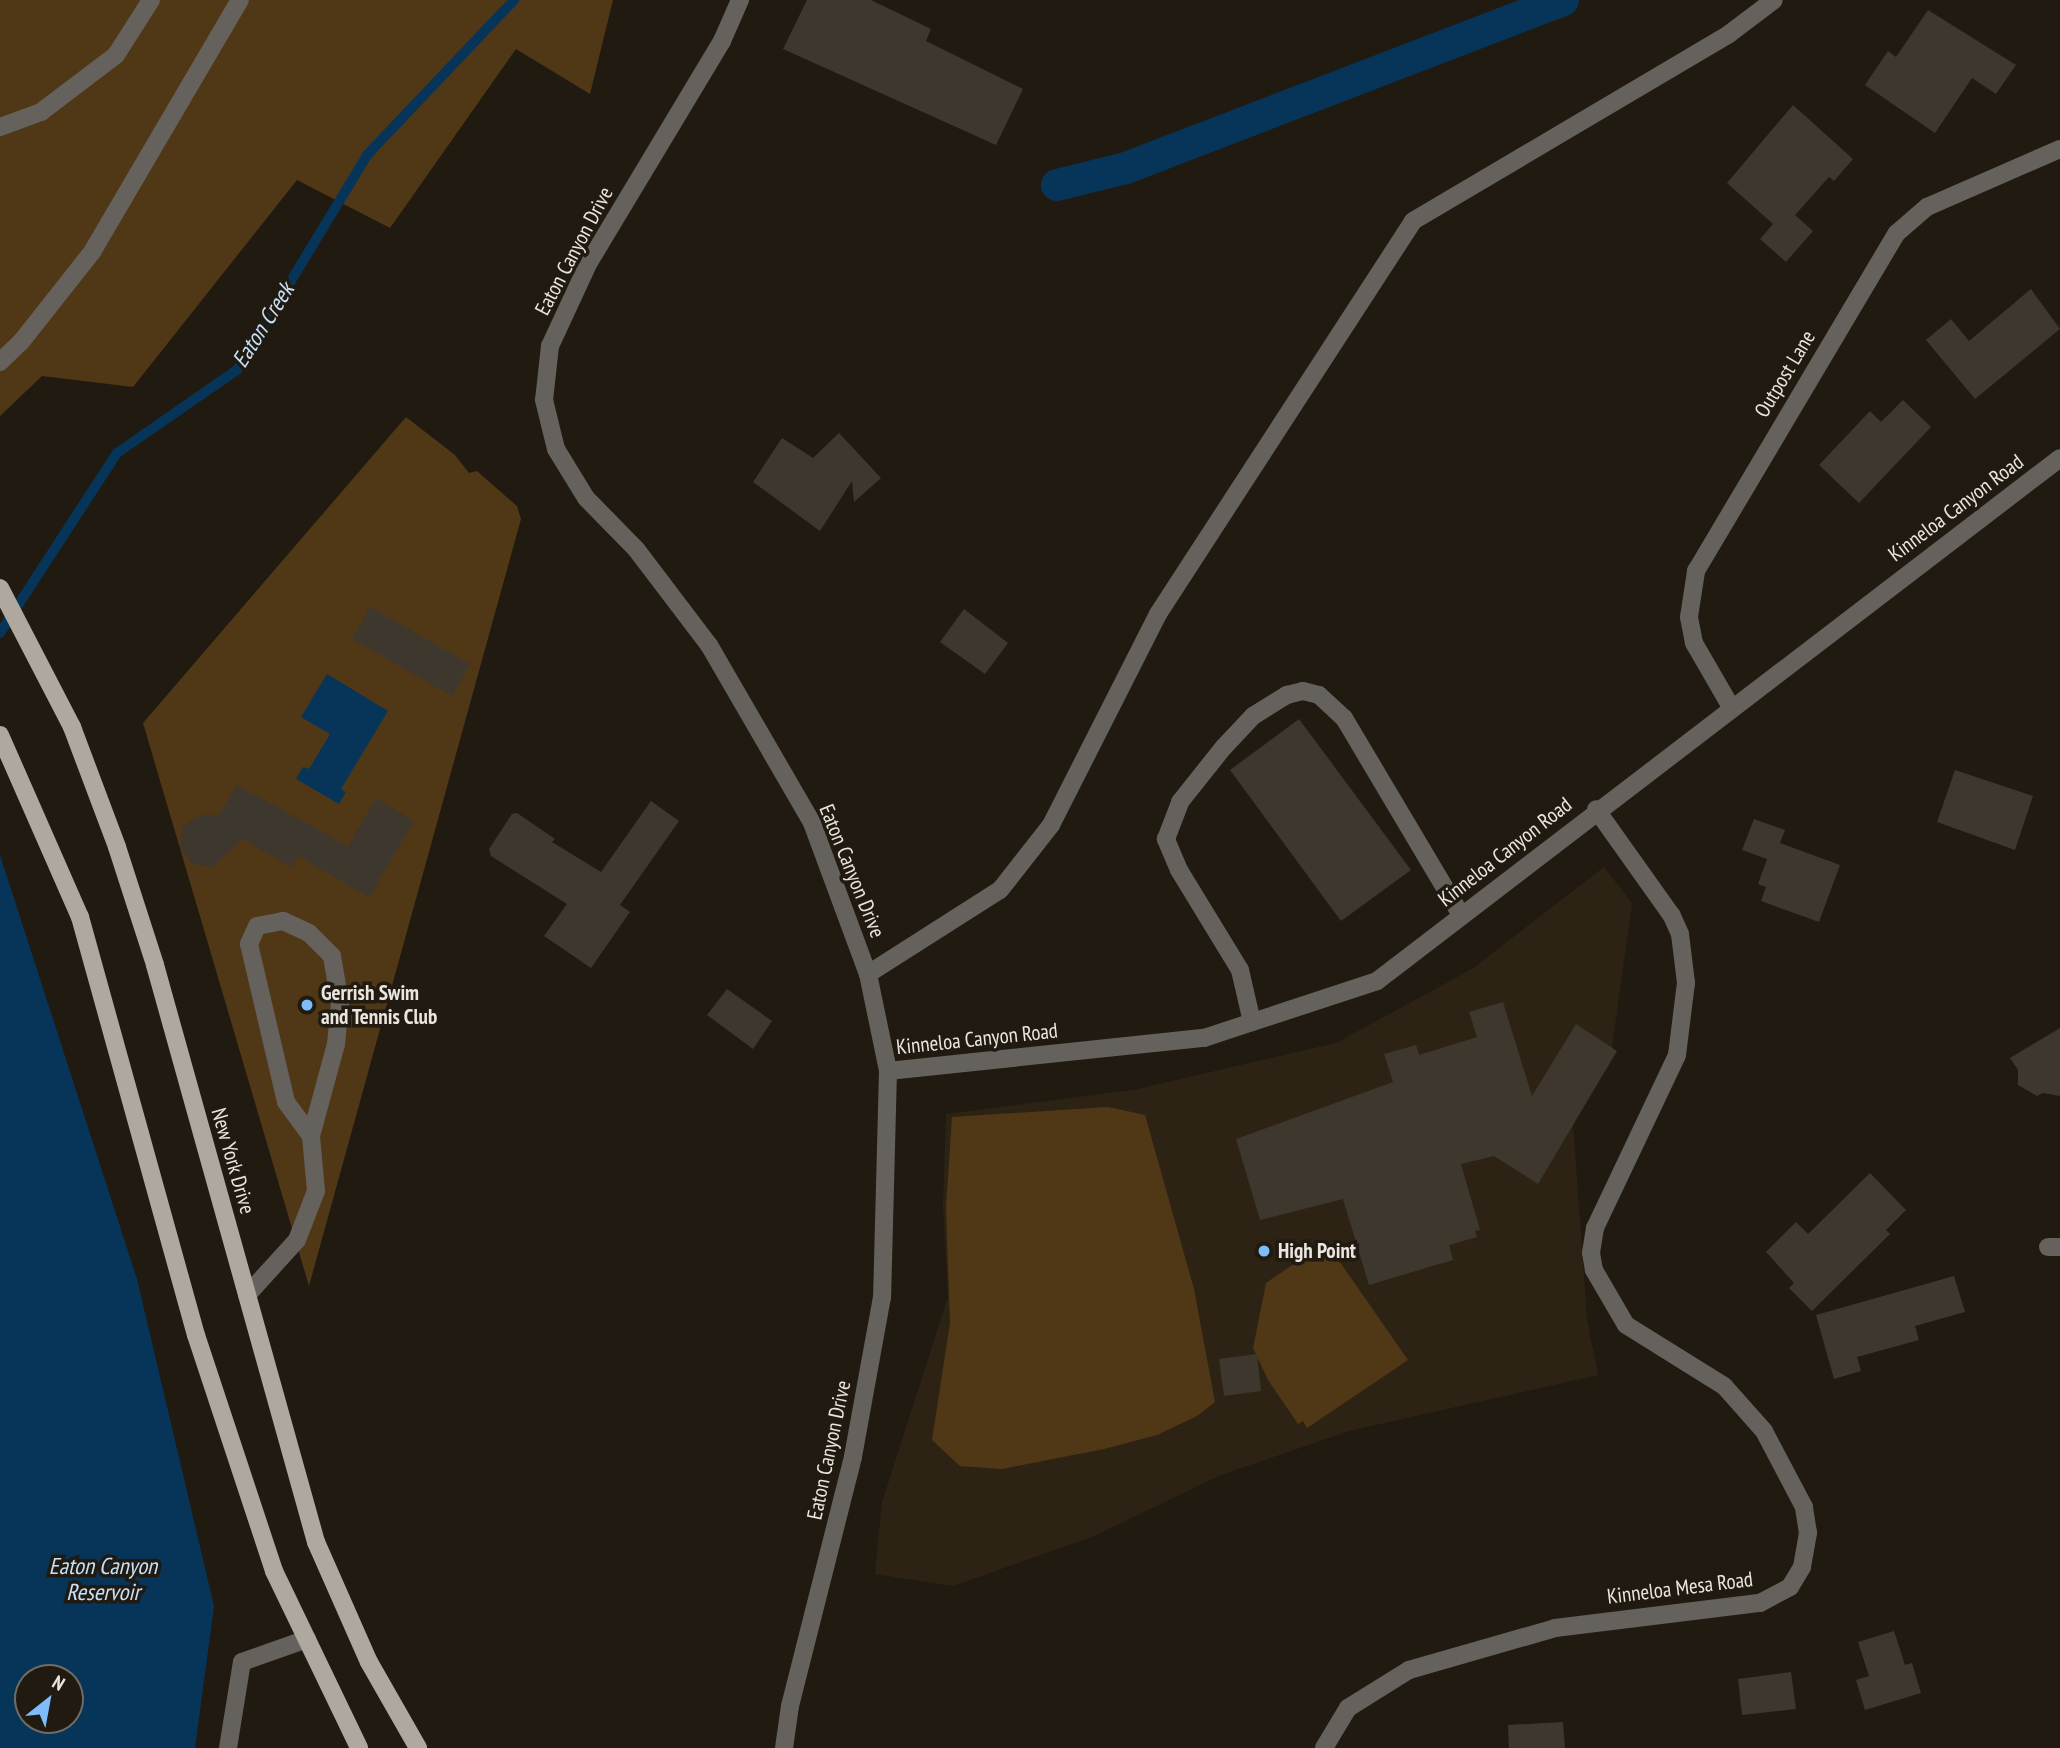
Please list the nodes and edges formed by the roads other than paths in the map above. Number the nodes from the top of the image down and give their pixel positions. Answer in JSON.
{"nodes":[{"id":1,"x":151,"y":0,"type":"edge"},
{"id":2,"x":240,"y":0,"type":"edge"},
{"id":3,"x":740,"y":0,"type":"edge"},
{"id":4,"x":1774,"y":0,"type":"edge"},
{"id":5,"x":0,"y":127,"type":"edge"},
{"id":6,"x":2060,"y":149,"type":"edge"},
{"id":7,"x":0,"y":362,"type":"edge"},
{"id":8,"x":2060,"y":458,"type":"edge"},
{"id":9,"x":0,"y":588,"type":"edge"},
{"id":10,"x":1731,"y":707,"type":"junction"},
{"id":11,"x":0,"y":735,"type":"edge"},
{"id":12,"x":1596,"y":809,"type":"junction"},
{"id":13,"x":1461,"y":915,"type":"junction"},
{"id":14,"x":868,"y":974,"type":"junction"},
{"id":15,"x":1252,"y":1022,"type":"junction"},
{"id":16,"x":888,"y":1071,"type":"junction"},
{"id":17,"x":311,"y":1136,"type":"junction"},
{"id":18,"x":247,"y":1294,"type":"junction"},
{"id":19,"x":307,"y":1639,"type":"junction"},
{"id":20,"x":228,"y":1748,"type":"edge"},
{"id":21,"x":359,"y":1748,"type":"edge"},
{"id":22,"x":418,"y":1748,"type":"edge"},
{"id":23,"x":784,"y":1748,"type":"edge"},
{"id":24,"x":1324,"y":1748,"type":"edge"}],
"edges":[{"from":1,"to":5,"type":"street"},
{"from":2,"to":7,"type":"street"},
{"from":3,"to":14,"type":"street","name":"Eaton Canyon Drive"},
{"from":4,"to":14,"type":"street"},
{"from":6,"to":10,"type":"street","name":"Outpost Lane"},
{"from":8,"to":10,"type":"street","name":"Kinneloa Canyon Road"},
{"from":9,"to":18,"type":"main road","name":"New York Drive"},
{"from":10,"to":12,"type":"street","name":"Kinneloa Canyon Road"},
{"from":11,"to":19,"type":"main road"},
{"from":12,"to":13,"type":"street","name":"Kinneloa Canyon Road"},
{"from":12,"to":24,"type":"street","name":"Kinneloa Mesa Road"},
{"from":13,"to":15,"type":"street","name":"Kinneloa Canyon Road"},
{"from":13,"to":15,"type":"street"},
{"from":14,"to":16,"type":"street","name":"Eaton Canyon Drive"},
{"from":15,"to":16,"type":"street","name":"Kinneloa Canyon Road"},
{"from":16,"to":23,"type":"street","name":"Eaton Canyon Drive"},
{"from":17,"to":17,"type":"street"},
{"from":17,"to":18,"type":"street"},
{"from":18,"to":22,"type":"main road","name":"New York Drive"},
{"from":19,"to":20,"type":"street"},
{"from":19,"to":21,"type":"main road"}]}
